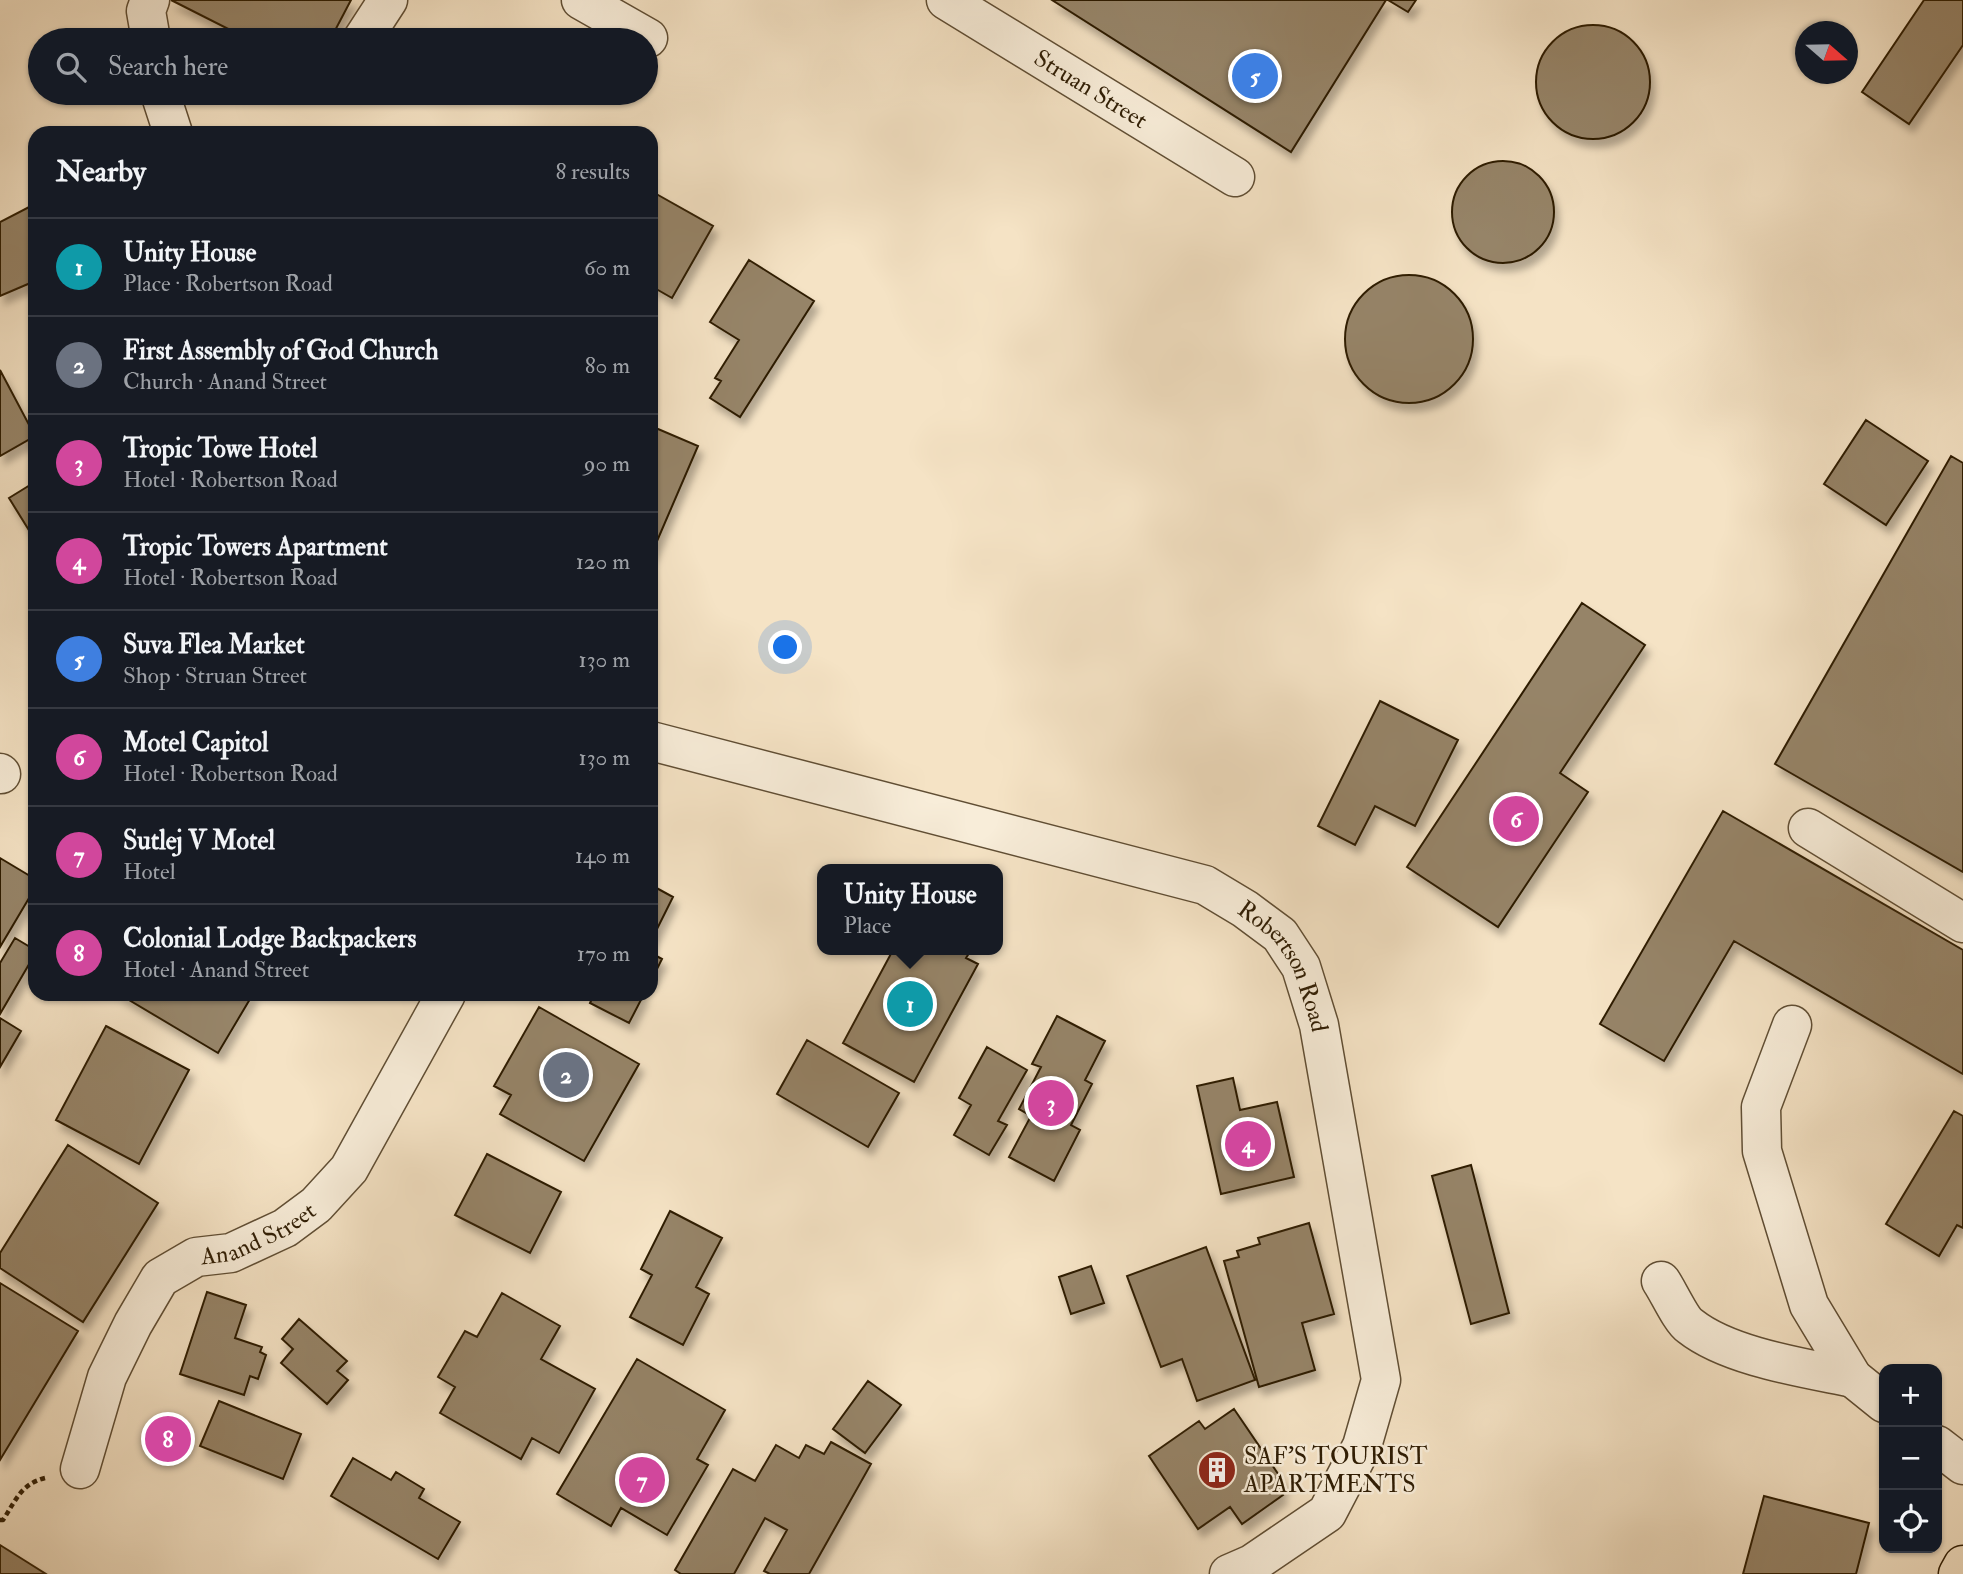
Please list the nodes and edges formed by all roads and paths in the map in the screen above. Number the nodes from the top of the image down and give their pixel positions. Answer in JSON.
{"nodes":[{"id":1,"x":150,"y":0,"type":"edge"},
{"id":2,"x":388,"y":0,"type":"edge"},
{"id":3,"x":581,"y":0,"type":"edge"},
{"id":4,"x":946,"y":0,"type":"edge"},
{"id":5,"x":149,"y":28,"type":"edge"},
{"id":6,"x":370,"y":28,"type":"edge"},
{"id":7,"x":630,"y":28,"type":"edge"},
{"id":8,"x":164,"y":105,"type":"edge"},
{"id":9,"x":171,"y":126,"type":"edge"},
{"id":10,"x":1235,"y":177,"type":"dead end"},
{"id":11,"x":658,"y":743,"type":"edge"},
{"id":12,"x":1808,"y":828,"type":"dead end"},
{"id":13,"x":1963,"y":923,"type":"edge"},
{"id":14,"x":442,"y":1001,"type":"edge"},
{"id":15,"x":1792,"y":1025,"type":"dead end"},
{"id":16,"x":1661,"y":1281,"type":"dead end"},
{"id":17,"x":1853,"y":1378,"type":"junction"},
{"id":18,"x":1879,"y":1399,"type":"edge"},
{"id":19,"x":1942,"y":1449,"type":"edge"},
{"id":20,"x":1963,"y":1465,"type":"edge"},
{"id":21,"x":80,"y":1469,"type":"dead end"},
{"id":22,"x":21,"y":1492,"type":"dead end"},
{"id":23,"x":0,"y":1520,"type":"edge"},
{"id":24,"x":1963,"y":1565,"type":"edge"},
{"id":25,"x":1229,"y":1574,"type":"edge"},
{"id":26,"x":1958,"y":1574,"type":"edge"}],
"edges":[{"from":1,"to":5,"type":"street"},
{"from":2,"to":6,"type":"street"},
{"from":3,"to":7,"type":"street"},
{"from":4,"to":10,"type":"street","name":"Struan Street"},
{"from":8,"to":9,"type":"street"},
{"from":11,"to":25,"type":"street","name":"Robertson Road"},
{"from":12,"to":13,"type":"street"},
{"from":14,"to":21,"type":"street","name":"Anand Street"},
{"from":15,"to":17,"type":"street"},
{"from":16,"to":17,"type":"street"},
{"from":17,"to":18,"type":"street"},
{"from":19,"to":20,"type":"street"},
{"from":22,"to":23,"type":"path"},
{"from":24,"to":26,"type":"highway"}]}
